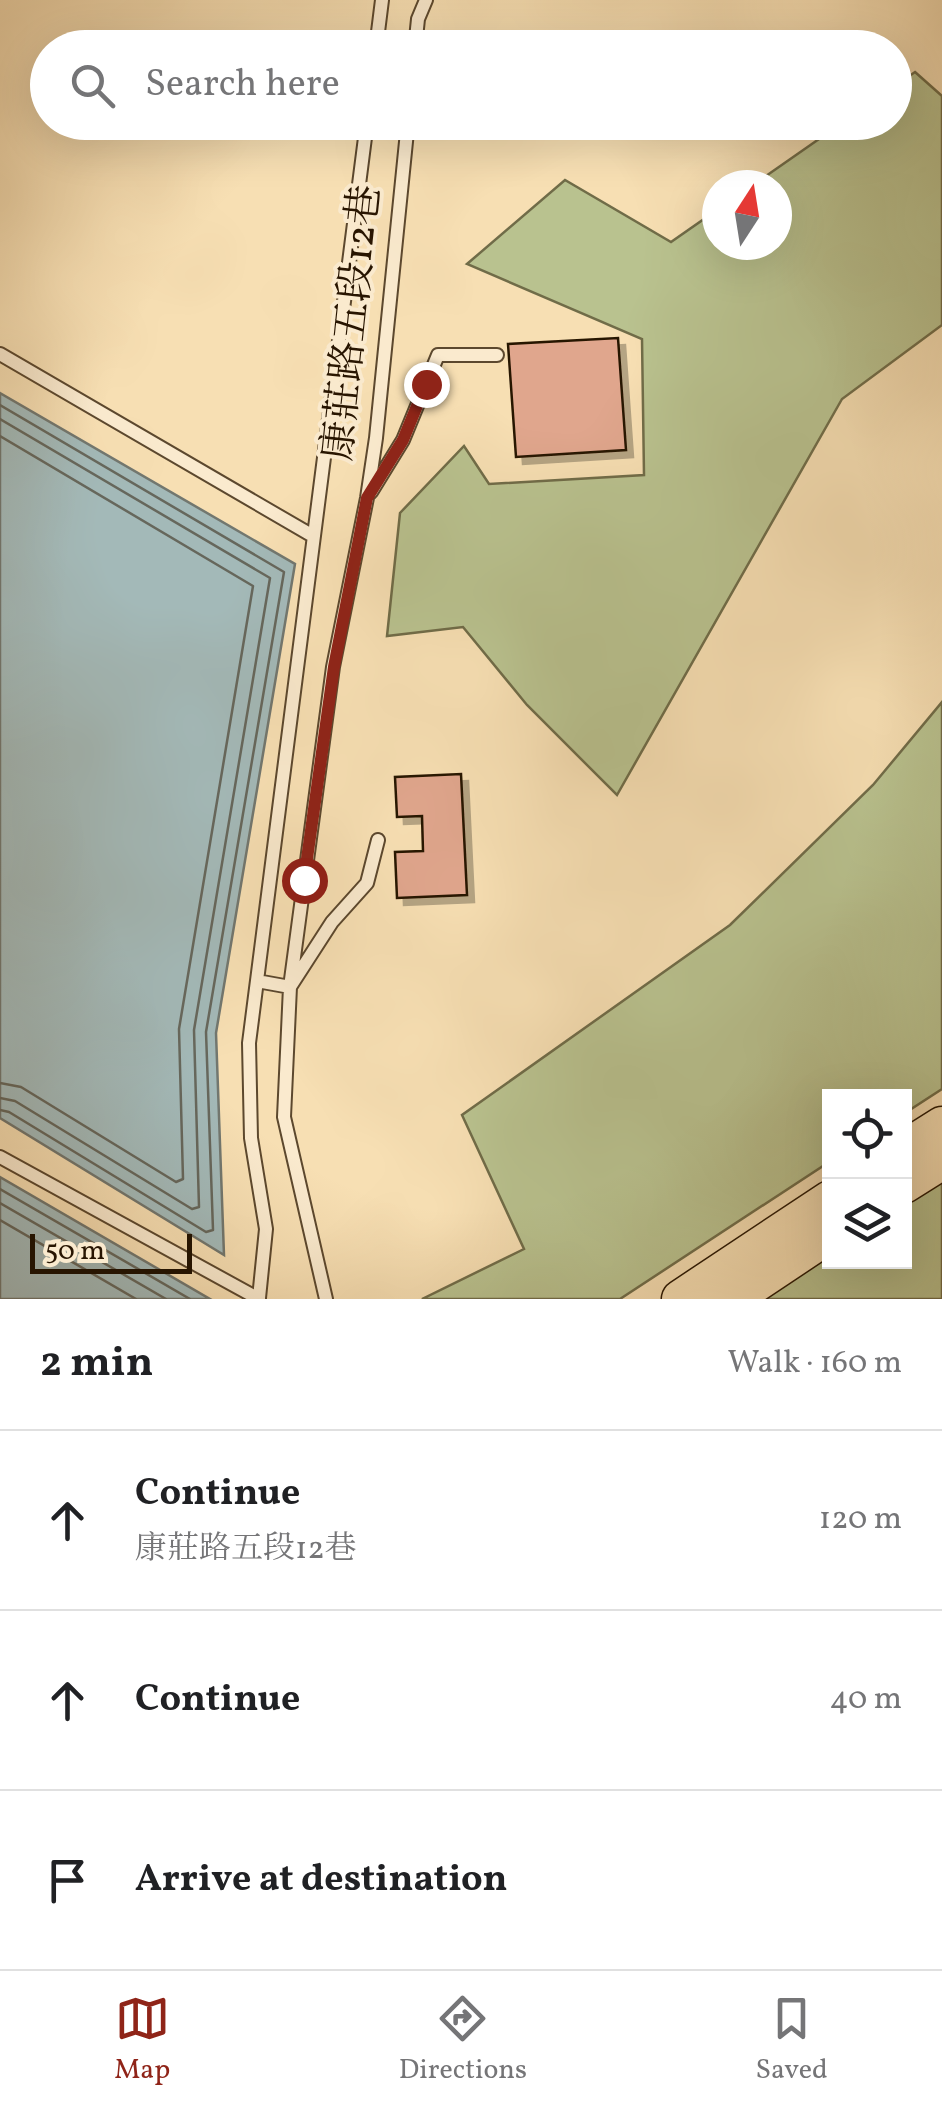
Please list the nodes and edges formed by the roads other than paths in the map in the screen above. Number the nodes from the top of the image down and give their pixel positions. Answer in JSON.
{"nodes":[{"id":1,"x":382,"y":0,"type":"edge"},
{"id":2,"x":426,"y":0,"type":"edge"},
{"id":3,"x":378,"y":30,"type":"edge"},
{"id":4,"x":417,"y":30,"type":"edge"},
{"id":5,"x":365,"y":140,"type":"edge"},
{"id":6,"x":406,"y":140,"type":"edge"},
{"id":7,"x":0,"y":354,"type":"edge"},
{"id":8,"x":498,"y":355,"type":"dead end"},
{"id":9,"x":367,"y":498,"type":"junction"},
{"id":10,"x":313,"y":536,"type":"junction"},
{"id":11,"x":378,"y":840,"type":"dead end"},
{"id":12,"x":257,"y":982,"type":"junction"},
{"id":13,"x":290,"y":986,"type":"junction"},
{"id":14,"x":942,"y":1126,"type":"edge"},
{"id":15,"x":912,"y":1145,"type":"edge"},
{"id":16,"x":0,"y":1156,"type":"edge"},
{"id":17,"x":942,"y":1160,"type":"edge"},
{"id":18,"x":912,"y":1179,"type":"edge"},
{"id":19,"x":822,"y":1205,"type":"edge"},
{"id":20,"x":822,"y":1237,"type":"edge"},
{"id":21,"x":260,"y":1299,"type":"edge"},
{"id":22,"x":326,"y":1299,"type":"edge"},
{"id":23,"x":681,"y":1299,"type":"edge"},
{"id":24,"x":731,"y":1299,"type":"edge"}],
"edges":[{"from":1,"to":3,"type":"lane"},
{"from":2,"to":4,"type":"lane"},
{"from":5,"to":10,"type":"lane"},
{"from":6,"to":9,"type":"lane","name":"康莊路五段12巷"},
{"from":7,"to":10,"type":"lane"},
{"from":8,"to":9,"type":"lane"},
{"from":9,"to":13,"type":"lane","name":"康莊路五段12巷"},
{"from":10,"to":12,"type":"lane"},
{"from":11,"to":13,"type":"lane"},
{"from":12,"to":13,"type":"lane"},
{"from":12,"to":21,"type":"lane"},
{"from":13,"to":22,"type":"lane","name":"康莊路五段12巷"},
{"from":14,"to":15,"type":"main road"},
{"from":16,"to":21,"type":"lane"},
{"from":17,"to":18,"type":"main road"},
{"from":19,"to":23,"type":"main road"},
{"from":20,"to":24,"type":"main road"}]}
